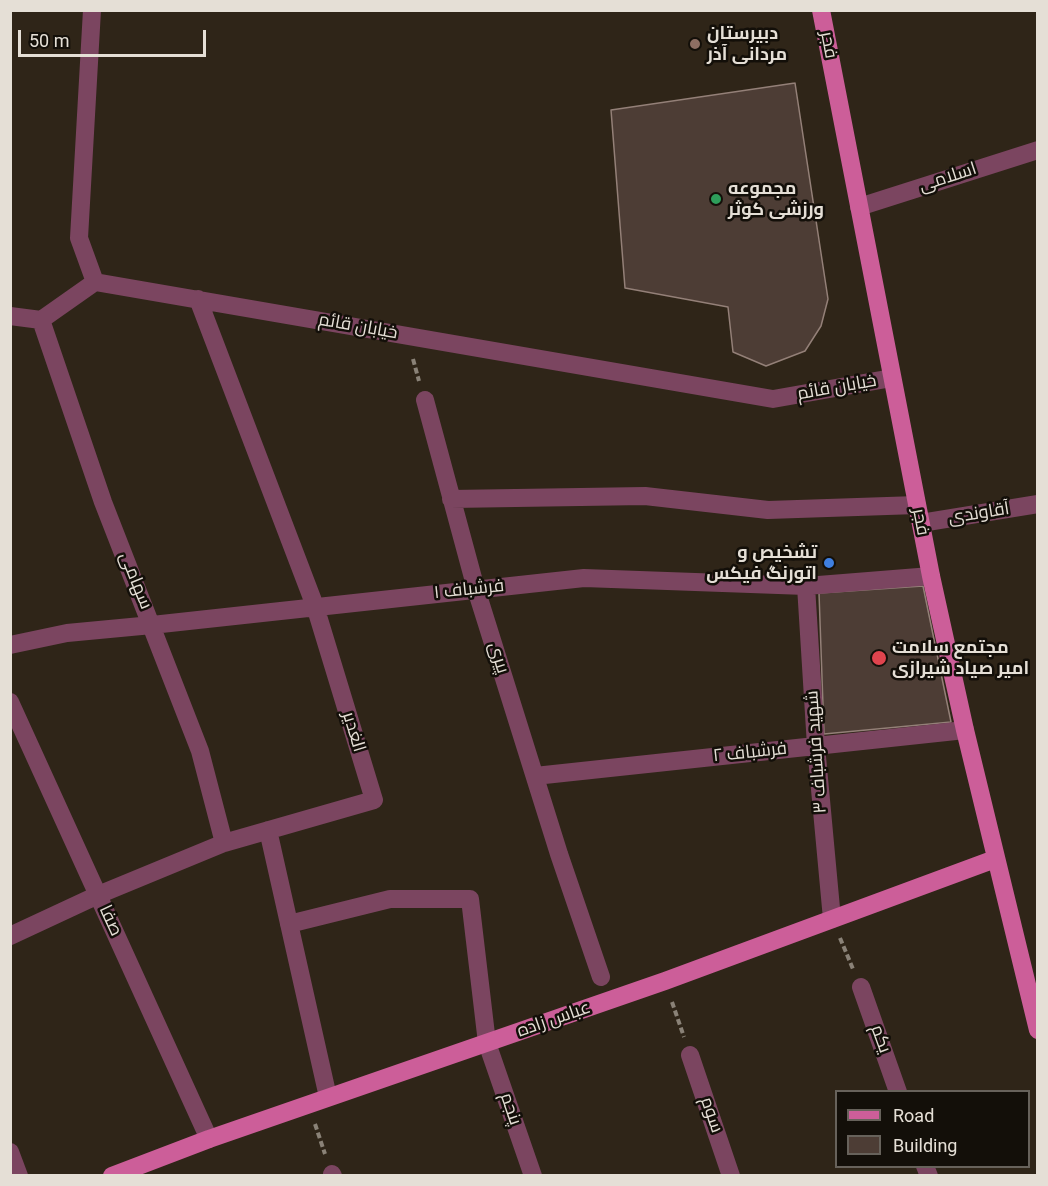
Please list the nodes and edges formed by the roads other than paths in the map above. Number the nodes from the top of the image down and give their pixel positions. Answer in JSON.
{"nodes":[{"id":1,"x":92,"y":10,"type":"edge"},
{"id":2,"x":821,"y":10,"type":"edge"},
{"id":3,"x":1038,"y":150,"type":"edge"},
{"id":4,"x":859,"y":207,"type":"junction"},
{"id":5,"x":96,"y":282,"type":"junction"},
{"id":6,"x":198,"y":299,"type":"junction"},
{"id":7,"x":10,"y":316,"type":"edge"},
{"id":8,"x":40,"y":320,"type":"junction"},
{"id":9,"x":892,"y":378,"type":"junction"},
{"id":10,"x":425,"y":400,"type":"road end"},
{"id":11,"x":451,"y":499,"type":"junction"},
{"id":12,"x":1038,"y":504,"type":"edge"},
{"id":13,"x":919,"y":514,"type":"junction"},
{"id":14,"x":931,"y":576,"type":"junction"},
{"id":15,"x":806,"y":586,"type":"junction"},
{"id":16,"x":476,"y":589,"type":"junction"},
{"id":17,"x":315,"y":606,"type":"junction"},
{"id":18,"x":152,"y":625,"type":"junction"},
{"id":19,"x":10,"y":645,"type":"edge"},
{"id":20,"x":10,"y":702,"type":"edge"},
{"id":21,"x":965,"y":730,"type":"junction"},
{"id":22,"x":816,"y":746,"type":"junction"},
{"id":23,"x":535,"y":776,"type":"junction"},
{"id":24,"x":268,"y":830,"type":"junction"},
{"id":25,"x":224,"y":843,"type":"junction"},
{"id":26,"x":995,"y":859,"type":"junction"},
{"id":27,"x":98,"y":895,"type":"junction"},
{"id":28,"x":832,"y":919,"type":"junction"},
{"id":29,"x":289,"y":924,"type":"junction"},
{"id":30,"x":10,"y":936,"type":"edge"},
{"id":31,"x":601,"y":977,"type":"dead end"},
{"id":32,"x":861,"y":987,"type":"road end"},
{"id":33,"x":1038,"y":1029,"type":"edge"},
{"id":34,"x":487,"y":1043,"type":"junction"},
{"id":35,"x":690,"y":1055,"type":"road end"},
{"id":36,"x":897,"y":1090,"type":"edge"},
{"id":37,"x":328,"y":1097,"type":"junction"},
{"id":38,"x":209,"y":1139,"type":"junction"},
{"id":39,"x":10,"y":1152,"type":"edge"},
{"id":40,"x":19,"y":1176,"type":"edge"},
{"id":41,"x":112,"y":1176,"type":"edge"},
{"id":42,"x":533,"y":1176,"type":"edge"},
{"id":43,"x":731,"y":1176,"type":"edge"}],
"edges":[{"from":1,"to":5,"type":"street"},
{"from":2,"to":4,"type":"main road","name":"فجر"},
{"from":3,"to":4,"type":"street","name":"اسلامی"},
{"from":4,"to":9,"type":"main road","name":"فجر"},
{"from":5,"to":6,"type":"street","name":"خیابان قائم"},
{"from":5,"to":8,"type":"street"},
{"from":6,"to":9,"type":"street","name":"خیابان قائم"},
{"from":6,"to":17,"type":"street","name":"الغدیر"},
{"from":7,"to":8,"type":"street"},
{"from":8,"to":18,"type":"street","name":"سهامی"},
{"from":9,"to":13,"type":"main road","name":"فجر"},
{"from":10,"to":11,"type":"street","name":"پیری"},
{"from":11,"to":13,"type":"street","name":"آقاوندی"},
{"from":11,"to":16,"type":"street","name":"پیری"},
{"from":12,"to":13,"type":"street","name":"آقاوندی"},
{"from":13,"to":14,"type":"main road","name":"فجر"},
{"from":14,"to":15,"type":"street","name":"فرشباف ۱"},
{"from":14,"to":21,"type":"main road","name":"فجر"},
{"from":15,"to":16,"type":"street","name":"فرشباف ۱"},
{"from":15,"to":22,"type":"street","name":"شهید فرشباف ۳"},
{"from":16,"to":17,"type":"street","name":"فرشباف ۱"},
{"from":16,"to":23,"type":"street","name":"پیری"},
{"from":17,"to":18,"type":"street","name":"فرشباف ۱"},
{"from":17,"to":24,"type":"street","name":"الغدیر"},
{"from":18,"to":19,"type":"street","name":"فرشباف ۱"},
{"from":18,"to":25,"type":"street","name":"سهامی"},
{"from":20,"to":27,"type":"street","name":"صفا"},
{"from":21,"to":22,"type":"street","name":"فرشباف ۲"},
{"from":21,"to":26,"type":"main road","name":"فجر"},
{"from":22,"to":23,"type":"street","name":"فرشباف ۲"},
{"from":22,"to":28,"type":"street","name":"شهید فرشباف ۳"},
{"from":23,"to":31,"type":"street","name":"پیری"},
{"from":24,"to":25,"type":"street","name":"الغدیر"},
{"from":24,"to":29,"type":"street"},
{"from":25,"to":27,"type":"street","name":"الغدیر"},
{"from":26,"to":28,"type":"main road","name":"عباس زاده"},
{"from":26,"to":33,"type":"main road","name":"فجر"},
{"from":27,"to":30,"type":"street","name":"الغدیر"},
{"from":27,"to":38,"type":"street","name":"صفا"},
{"from":28,"to":34,"type":"main road","name":"عباس زاده"},
{"from":29,"to":34,"type":"street","name":"پنجم"},
{"from":29,"to":37,"type":"street"},
{"from":32,"to":36,"type":"street","name":"یکم"},
{"from":34,"to":37,"type":"main road","name":"عباس زاده"},
{"from":34,"to":42,"type":"street","name":"پنجم"},
{"from":35,"to":43,"type":"street","name":"سوم"},
{"from":37,"to":38,"type":"main road","name":"عباس زاده"},
{"from":38,"to":41,"type":"main road","name":"عباس زاده"},
{"from":39,"to":40,"type":"street"}]}
